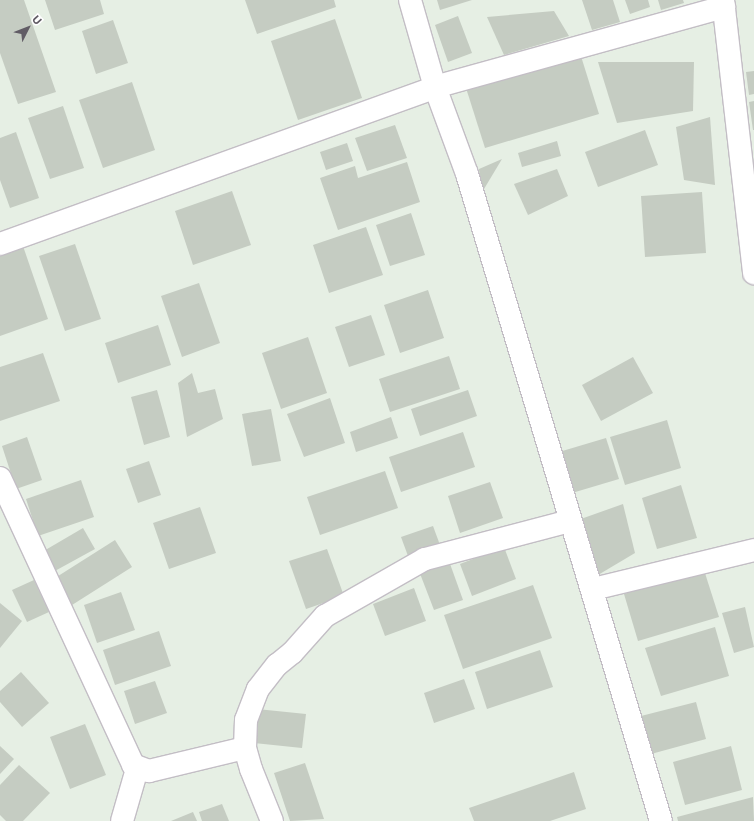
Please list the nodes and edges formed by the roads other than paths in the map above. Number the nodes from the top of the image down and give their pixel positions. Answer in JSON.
{"nodes":[{"id":1,"x":410,"y":0,"type":"edge"},
{"id":2,"x":724,"y":4,"type":"edge"},
{"id":3,"x":435,"y":87,"type":"junction"},
{"id":4,"x":749,"y":178,"type":"edge"},
{"id":5,"x":0,"y":244,"type":"edge"},
{"id":6,"x":754,"y":273,"type":"edge"},
{"id":7,"x":0,"y":478,"type":"edge"},
{"id":8,"x":570,"y":521,"type":"junction"},
{"id":9,"x":754,"y":550,"type":"edge"},
{"id":10,"x":593,"y":589,"type":"junction"},
{"id":11,"x":246,"y":748,"type":"junction"},
{"id":12,"x":138,"y":770,"type":"junction"},
{"id":13,"x":122,"y":821,"type":"edge"},
{"id":14,"x":272,"y":821,"type":"edge"},
{"id":15,"x":661,"y":821,"type":"edge"}],
"edges":[{"from":1,"to":3,"type":"street"},
{"from":2,"to":3,"type":"street"},
{"from":2,"to":4,"type":"street"},
{"from":3,"to":5,"type":"street"},
{"from":3,"to":8,"type":"street"},
{"from":4,"to":6,"type":"street"},
{"from":7,"to":12,"type":"street"},
{"from":8,"to":10,"type":"street"},
{"from":8,"to":11,"type":"street"},
{"from":9,"to":10,"type":"street"},
{"from":10,"to":15,"type":"street"},
{"from":11,"to":12,"type":"street"},
{"from":11,"to":14,"type":"street"},
{"from":12,"to":13,"type":"street"}]}
